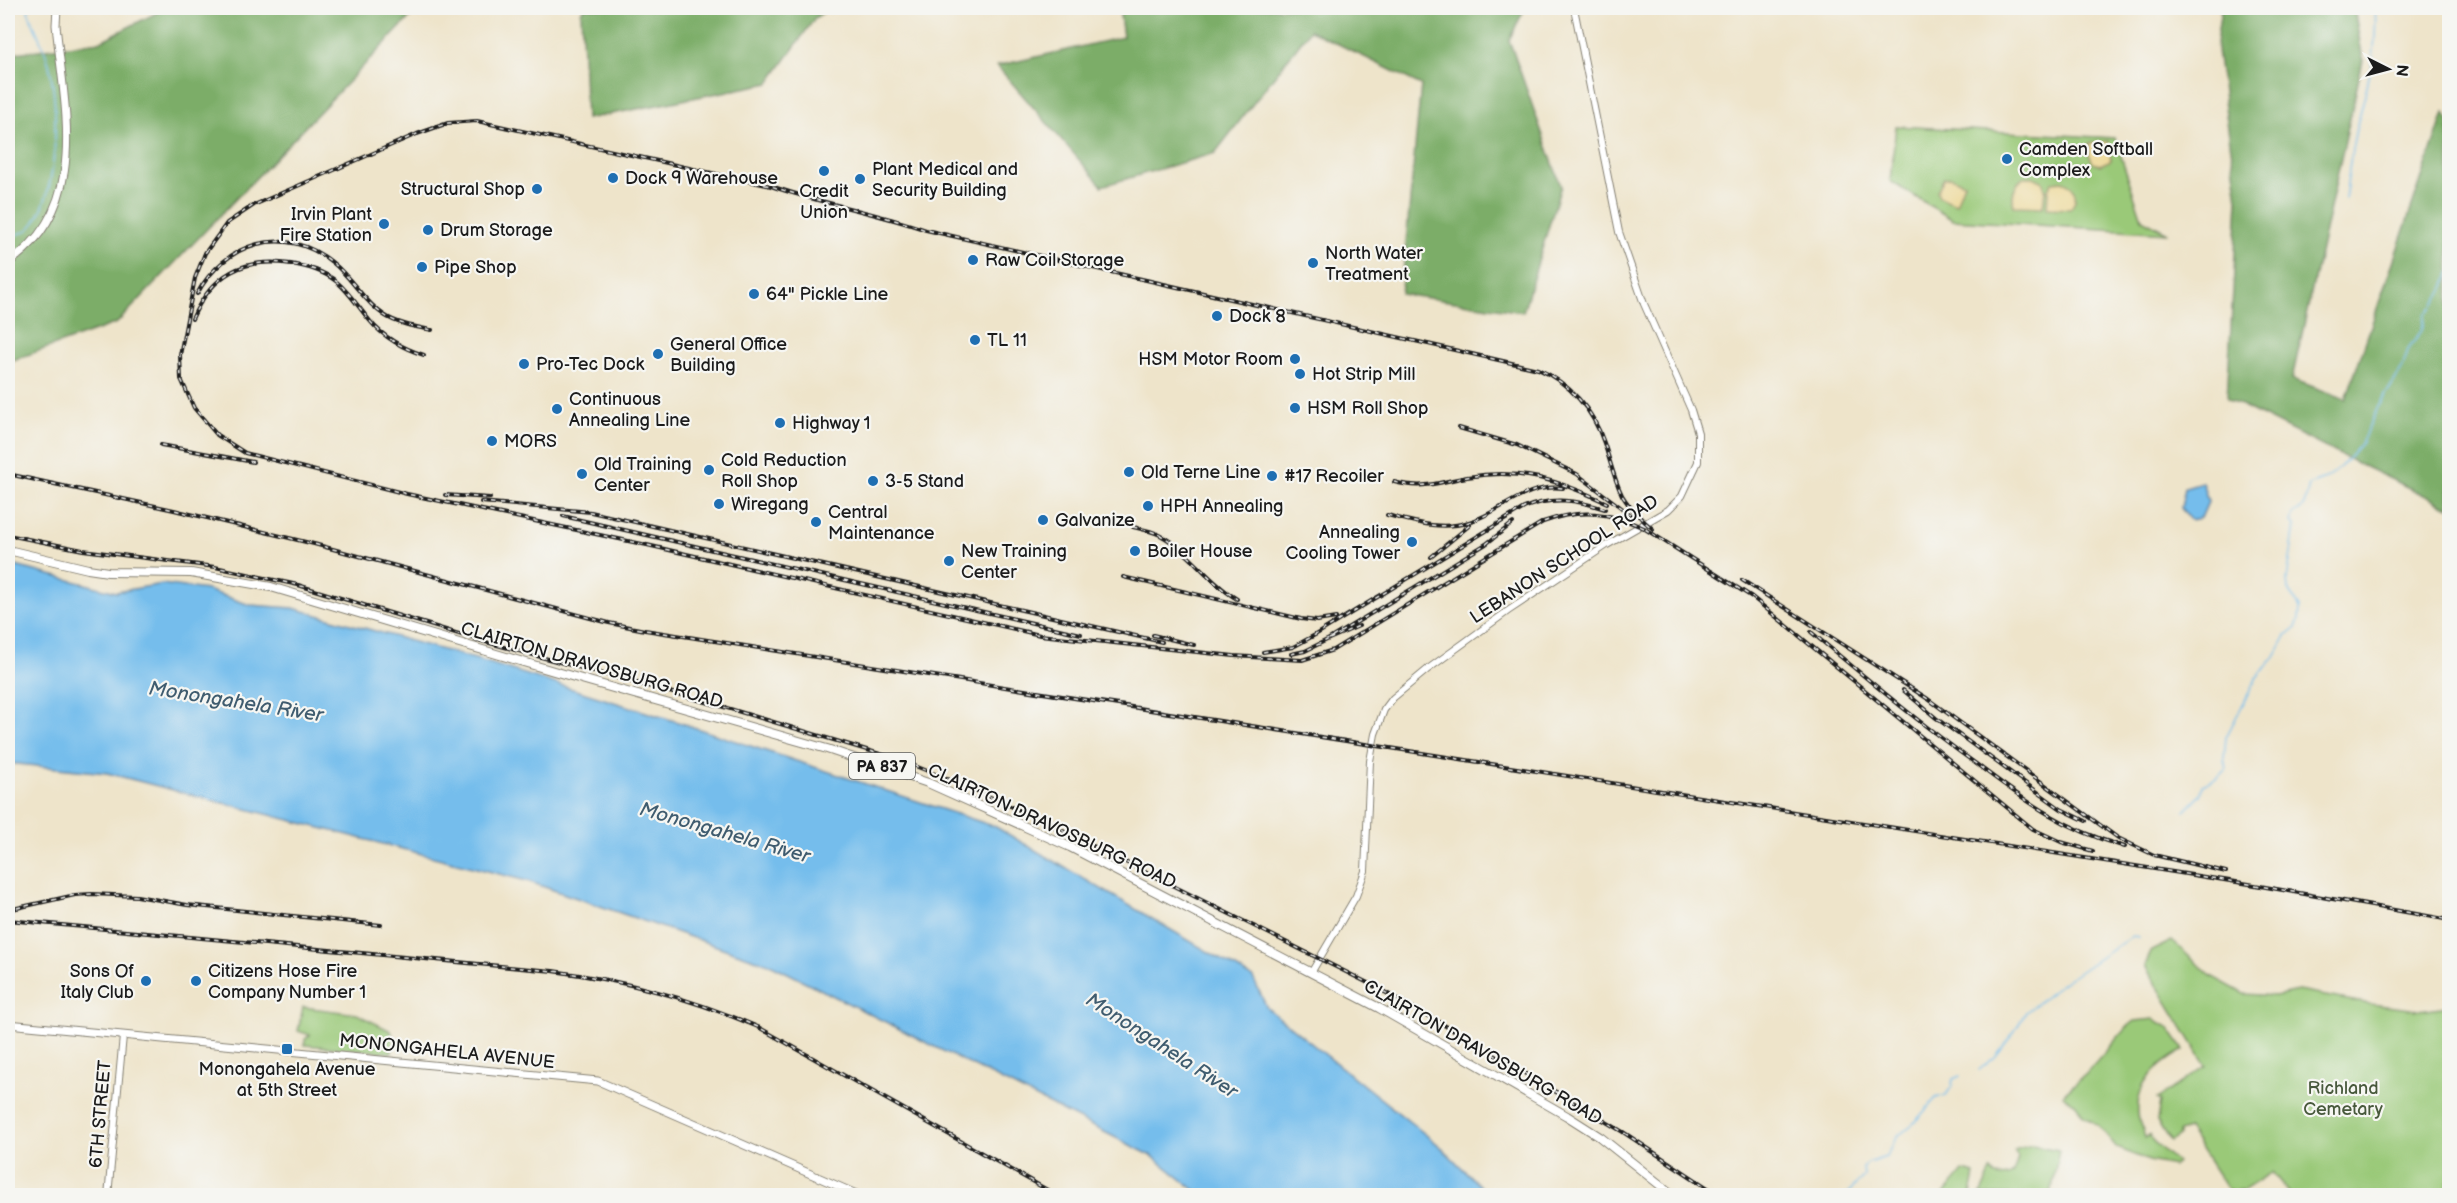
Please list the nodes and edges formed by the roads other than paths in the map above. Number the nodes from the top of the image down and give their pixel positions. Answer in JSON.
{"nodes":[{"id":1,"x":57,"y":8,"type":"edge"},
{"id":2,"x":1574,"y":8,"type":"edge"},
{"id":3,"x":8,"y":263,"type":"edge"},
{"id":4,"x":8,"y":550,"type":"edge"},
{"id":5,"x":1311,"y":973,"type":"junction"},
{"id":6,"x":8,"y":1024,"type":"edge"},
{"id":7,"x":123,"y":1036,"type":"junction"},
{"id":8,"x":108,"y":1196,"type":"edge"},
{"id":9,"x":861,"y":1196,"type":"edge"},
{"id":10,"x":1674,"y":1196,"type":"edge"}],
"edges":[{"from":1,"to":3,"type":"main road"},
{"from":2,"to":5,"type":"street","name":"LEBANON SCHOOL ROAD"},
{"from":4,"to":5,"type":"main road","name":"CLAIRTON DRAVOSBURG ROAD","number":"PA 837"},
{"from":5,"to":10,"type":"main road","name":"CLAIRTON DRAVOSBURG ROAD","number":"PA 837"},
{"from":6,"to":7,"type":"main road","name":"MONONGAHELA AVENUE"},
{"from":7,"to":8,"type":"street","name":"6TH STREET"},
{"from":7,"to":9,"type":"main road","name":"MONONGAHELA AVENUE"}]}
